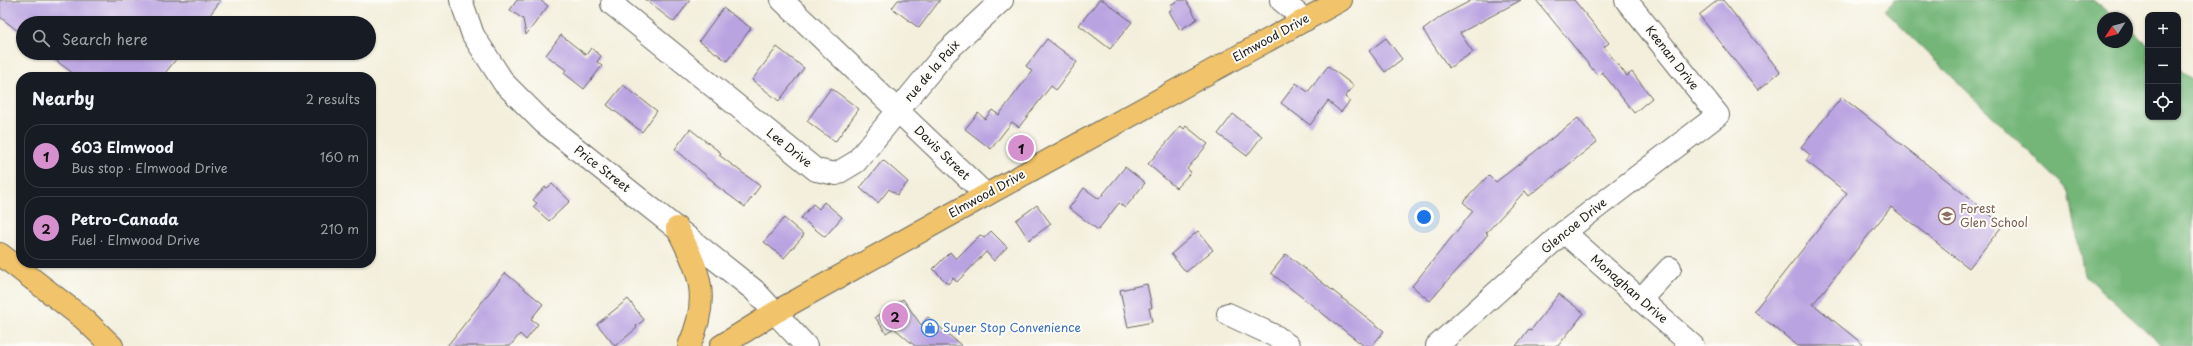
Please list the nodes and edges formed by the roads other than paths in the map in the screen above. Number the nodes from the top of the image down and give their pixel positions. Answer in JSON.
{"nodes":[{"id":1,"x":461,"y":0,"type":"edge"},
{"id":2,"x":615,"y":0,"type":"edge"},
{"id":3,"x":782,"y":0,"type":"edge"},
{"id":4,"x":1002,"y":0,"type":"edge"},
{"id":5,"x":1281,"y":0,"type":"edge"},
{"id":6,"x":1341,"y":0,"type":"edge"},
{"id":7,"x":1626,"y":0,"type":"edge"},
{"id":8,"x":1304,"y":20,"type":"junction"},
{"id":9,"x":899,"y":110,"type":"junction"},
{"id":10,"x":1718,"y":116,"type":"joint"},
{"id":11,"x":986,"y":195,"type":"junction"},
{"id":12,"x":677,"y":228,"type":"junction"},
{"id":13,"x":1564,"y":232,"type":"junction"},
{"id":14,"x":0,"y":254,"type":"edge"},
{"id":15,"x":16,"y":267,"type":"edge"},
{"id":16,"x":18,"y":268,"type":"edge"},
{"id":17,"x":1670,"y":268,"type":"dead end"},
{"id":18,"x":1640,"y":300,"type":"junction"},
{"id":19,"x":774,"y":313,"type":"junction"},
{"id":20,"x":1228,"y":314,"type":"dead end"},
{"id":21,"x":112,"y":346,"type":"edge"},
{"id":22,"x":689,"y":346,"type":"edge"},
{"id":23,"x":721,"y":346,"type":"edge"},
{"id":24,"x":806,"y":346,"type":"edge"},
{"id":25,"x":1289,"y":346,"type":"edge"},
{"id":26,"x":1437,"y":346,"type":"edge"},
{"id":27,"x":1693,"y":346,"type":"edge"}],
"edges":[{"from":1,"to":12,"type":"street","name":"Price Street"},
{"from":2,"to":9,"type":"street","name":"Lee Drive"},
{"from":3,"to":9,"type":"street"},
{"from":4,"to":9,"type":"street","name":"rue de la Paix"},
{"from":5,"to":8,"type":"street"},
{"from":6,"to":8,"type":"main road","name":"Elmwood Drive"},
{"from":7,"to":10,"type":"street","name":"Keenan Drive"},
{"from":8,"to":11,"type":"main road","name":"Elmwood Drive"},
{"from":9,"to":11,"type":"street","name":"Davis Street"},
{"from":10,"to":13,"type":"street","name":"Glencoe Drive"},
{"from":11,"to":19,"type":"main road","name":"Elmwood Drive"},
{"from":12,"to":19,"type":"street","name":"Price Street"},
{"from":12,"to":22,"type":"main road"},
{"from":13,"to":18,"type":"street","name":"Monaghan Drive"},
{"from":13,"to":26,"type":"street","name":"Glencoe Drive"},
{"from":14,"to":15,"type":"main road"},
{"from":16,"to":21,"type":"main road"},
{"from":17,"to":18,"type":"street"},
{"from":18,"to":27,"type":"street","name":"Monaghan Drive"},
{"from":19,"to":23,"type":"main road","name":"Elmwood Drive"},
{"from":19,"to":24,"type":"street","name":"Price Street"},
{"from":20,"to":25,"type":"street"}]}
